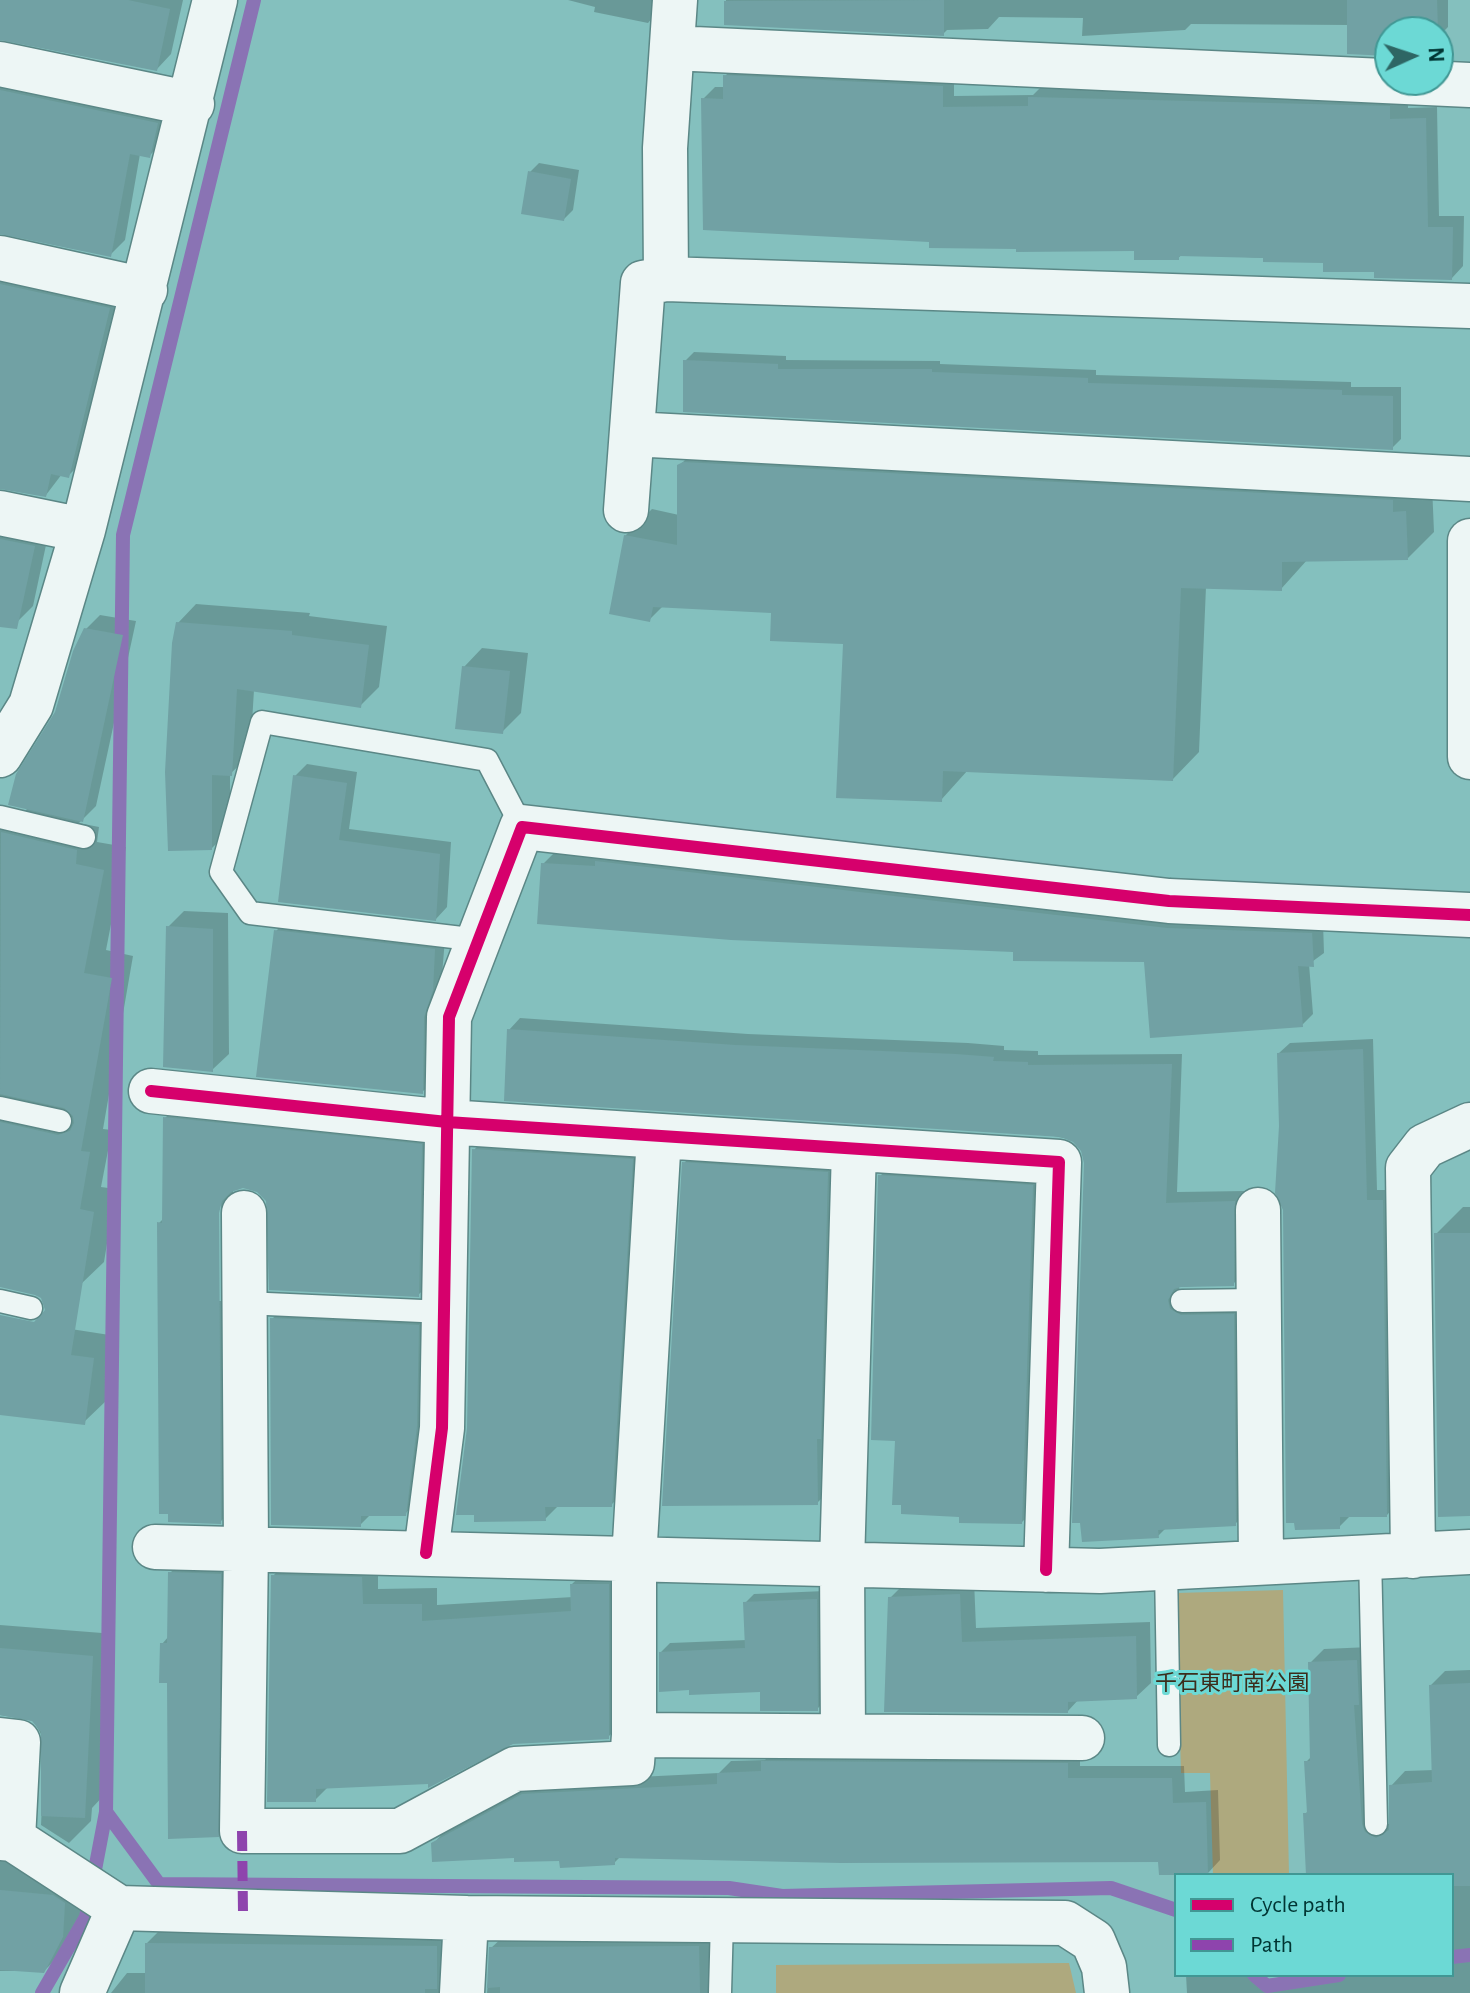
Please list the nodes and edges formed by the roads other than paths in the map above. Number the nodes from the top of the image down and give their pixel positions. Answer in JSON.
{"nodes":[{"id":1,"x":215,"y":0,"type":"edge"},
{"id":2,"x":675,"y":0,"type":"edge"},
{"id":3,"x":672,"y":48,"type":"junction"},
{"id":4,"x":0,"y":64,"type":"edge"},
{"id":5,"x":1470,"y":85,"type":"edge"},
{"id":6,"x":192,"y":104,"type":"junction"},
{"id":7,"x":0,"y":258,"type":"edge"},
{"id":8,"x":666,"y":279,"type":"junction"},
{"id":9,"x":145,"y":290,"type":"junction"},
{"id":10,"x":1470,"y":306,"type":"edge"},
{"id":11,"x":632,"y":434,"type":"junction"},
{"id":12,"x":1470,"y":479,"type":"edge"},
{"id":13,"x":626,"y":510,"type":"dead end"},
{"id":14,"x":0,"y":513,"type":"edge"},
{"id":15,"x":83,"y":530,"type":"junction"},
{"id":16,"x":1470,"y":541,"type":"edge"},
{"id":17,"x":1470,"y":706,"type":"edge"},
{"id":18,"x":0,"y":755,"type":"edge"},
{"id":19,"x":1470,"y":757,"type":"edge"},
{"id":20,"x":0,"y":817,"type":"edge"},
{"id":21,"x":522,"y":827,"type":"junction"},
{"id":22,"x":84,"y":837,"type":"dead end"},
{"id":23,"x":1470,"y":915,"type":"edge"},
{"id":24,"x":479,"y":940,"type":"junction"},
{"id":25,"x":151,"y":1091,"type":"dead end"},
{"id":26,"x":0,"y":1108,"type":"edge"},
{"id":27,"x":60,"y":1121,"type":"dead end"},
{"id":28,"x":447,"y":1122,"type":"junction"},
{"id":29,"x":1470,"y":1125,"type":"edge"},
{"id":30,"x":659,"y":1136,"type":"junction"},
{"id":31,"x":854,"y":1149,"type":"junction"},
{"id":32,"x":1258,"y":1210,"type":"dead end"},
{"id":33,"x":244,"y":1213,"type":"dead end"},
{"id":34,"x":1258,"y":1300,"type":"junction"},
{"id":35,"x":0,"y":1301,"type":"edge"},
{"id":36,"x":1182,"y":1301,"type":"dead end"},
{"id":37,"x":245,"y":1303,"type":"junction"},
{"id":38,"x":31,"y":1308,"type":"dead end"},
{"id":39,"x":444,"y":1312,"type":"junction"},
{"id":40,"x":155,"y":1547,"type":"dead end"},
{"id":41,"x":246,"y":1549,"type":"junction"},
{"id":42,"x":1470,"y":1552,"type":"edge"},
{"id":43,"x":426,"y":1553,"type":"junction"},
{"id":44,"x":1370,"y":1555,"type":"junction"},
{"id":45,"x":1413,"y":1556,"type":"junction"},
{"id":46,"x":634,"y":1559,"type":"junction"},
{"id":47,"x":1261,"y":1562,"type":"junction"},
{"id":48,"x":842,"y":1564,"type":"junction"},
{"id":49,"x":1166,"y":1567,"type":"junction"},
{"id":50,"x":1046,"y":1570,"type":"junction"},
{"id":51,"x":634,"y":1735,"type":"junction"},
{"id":52,"x":843,"y":1736,"type":"junction"},
{"id":53,"x":1082,"y":1738,"type":"dead end"},
{"id":54,"x":0,"y":1740,"type":"edge"},
{"id":55,"x":1169,"y":1745,"type":"dead end"},
{"id":56,"x":1376,"y":1824,"type":"dead end"},
{"id":57,"x":6,"y":1838,"type":"edge"},
{"id":58,"x":119,"y":1908,"type":"junction"},
{"id":59,"x":466,"y":1918,"type":"junction"},
{"id":60,"x":722,"y":1920,"type":"junction"},
{"id":61,"x":82,"y":1993,"type":"edge"},
{"id":62,"x":462,"y":1993,"type":"edge"},
{"id":63,"x":720,"y":1993,"type":"edge"},
{"id":64,"x":1107,"y":1993,"type":"edge"}],
"edges":[{"from":1,"to":6,"type":"street"},
{"from":2,"to":3,"type":"street"},
{"from":3,"to":5,"type":"street"},
{"from":3,"to":8,"type":"street"},
{"from":4,"to":6,"type":"street"},
{"from":6,"to":9,"type":"street"},
{"from":7,"to":9,"type":"street"},
{"from":8,"to":10,"type":"street"},
{"from":8,"to":11,"type":"street"},
{"from":9,"to":15,"type":"street"},
{"from":11,"to":12,"type":"street"},
{"from":11,"to":13,"type":"street"},
{"from":14,"to":15,"type":"street"},
{"from":15,"to":18,"type":"street"},
{"from":16,"to":17,"type":"street"},
{"from":17,"to":19,"type":"street"},
{"from":20,"to":22,"type":"lane"},
{"from":21,"to":23,"type":"street"},
{"from":21,"to":24,"type":"street"},
{"from":21,"to":24,"type":"lane"},
{"from":24,"to":28,"type":"street"},
{"from":25,"to":28,"type":"street"},
{"from":26,"to":27,"type":"lane"},
{"from":28,"to":30,"type":"street"},
{"from":28,"to":39,"type":"street"},
{"from":29,"to":45,"type":"street"},
{"from":30,"to":31,"type":"street"},
{"from":30,"to":46,"type":"street"},
{"from":31,"to":48,"type":"street"},
{"from":31,"to":50,"type":"street"},
{"from":32,"to":34,"type":"street"},
{"from":33,"to":37,"type":"street"},
{"from":34,"to":36,"type":"lane"},
{"from":34,"to":47,"type":"street"},
{"from":35,"to":38,"type":"lane"},
{"from":37,"to":39,"type":"lane"},
{"from":37,"to":41,"type":"street"},
{"from":39,"to":43,"type":"street"},
{"from":40,"to":41,"type":"street"},
{"from":41,"to":43,"type":"street"},
{"from":41,"to":51,"type":"street"},
{"from":42,"to":45,"type":"street"},
{"from":43,"to":46,"type":"street"},
{"from":44,"to":45,"type":"street"},
{"from":44,"to":47,"type":"street"},
{"from":44,"to":56,"type":"lane"},
{"from":46,"to":48,"type":"street"},
{"from":46,"to":51,"type":"street"},
{"from":47,"to":49,"type":"street"},
{"from":48,"to":50,"type":"street"},
{"from":48,"to":52,"type":"street"},
{"from":49,"to":50,"type":"street"},
{"from":49,"to":55,"type":"lane"},
{"from":51,"to":52,"type":"street"},
{"from":52,"to":53,"type":"street"},
{"from":54,"to":57,"type":"street"},
{"from":57,"to":58,"type":"street"},
{"from":58,"to":59,"type":"street"},
{"from":58,"to":61,"type":"street"},
{"from":59,"to":60,"type":"street"},
{"from":59,"to":62,"type":"street"},
{"from":60,"to":63,"type":"lane"},
{"from":60,"to":64,"type":"street"}]}
